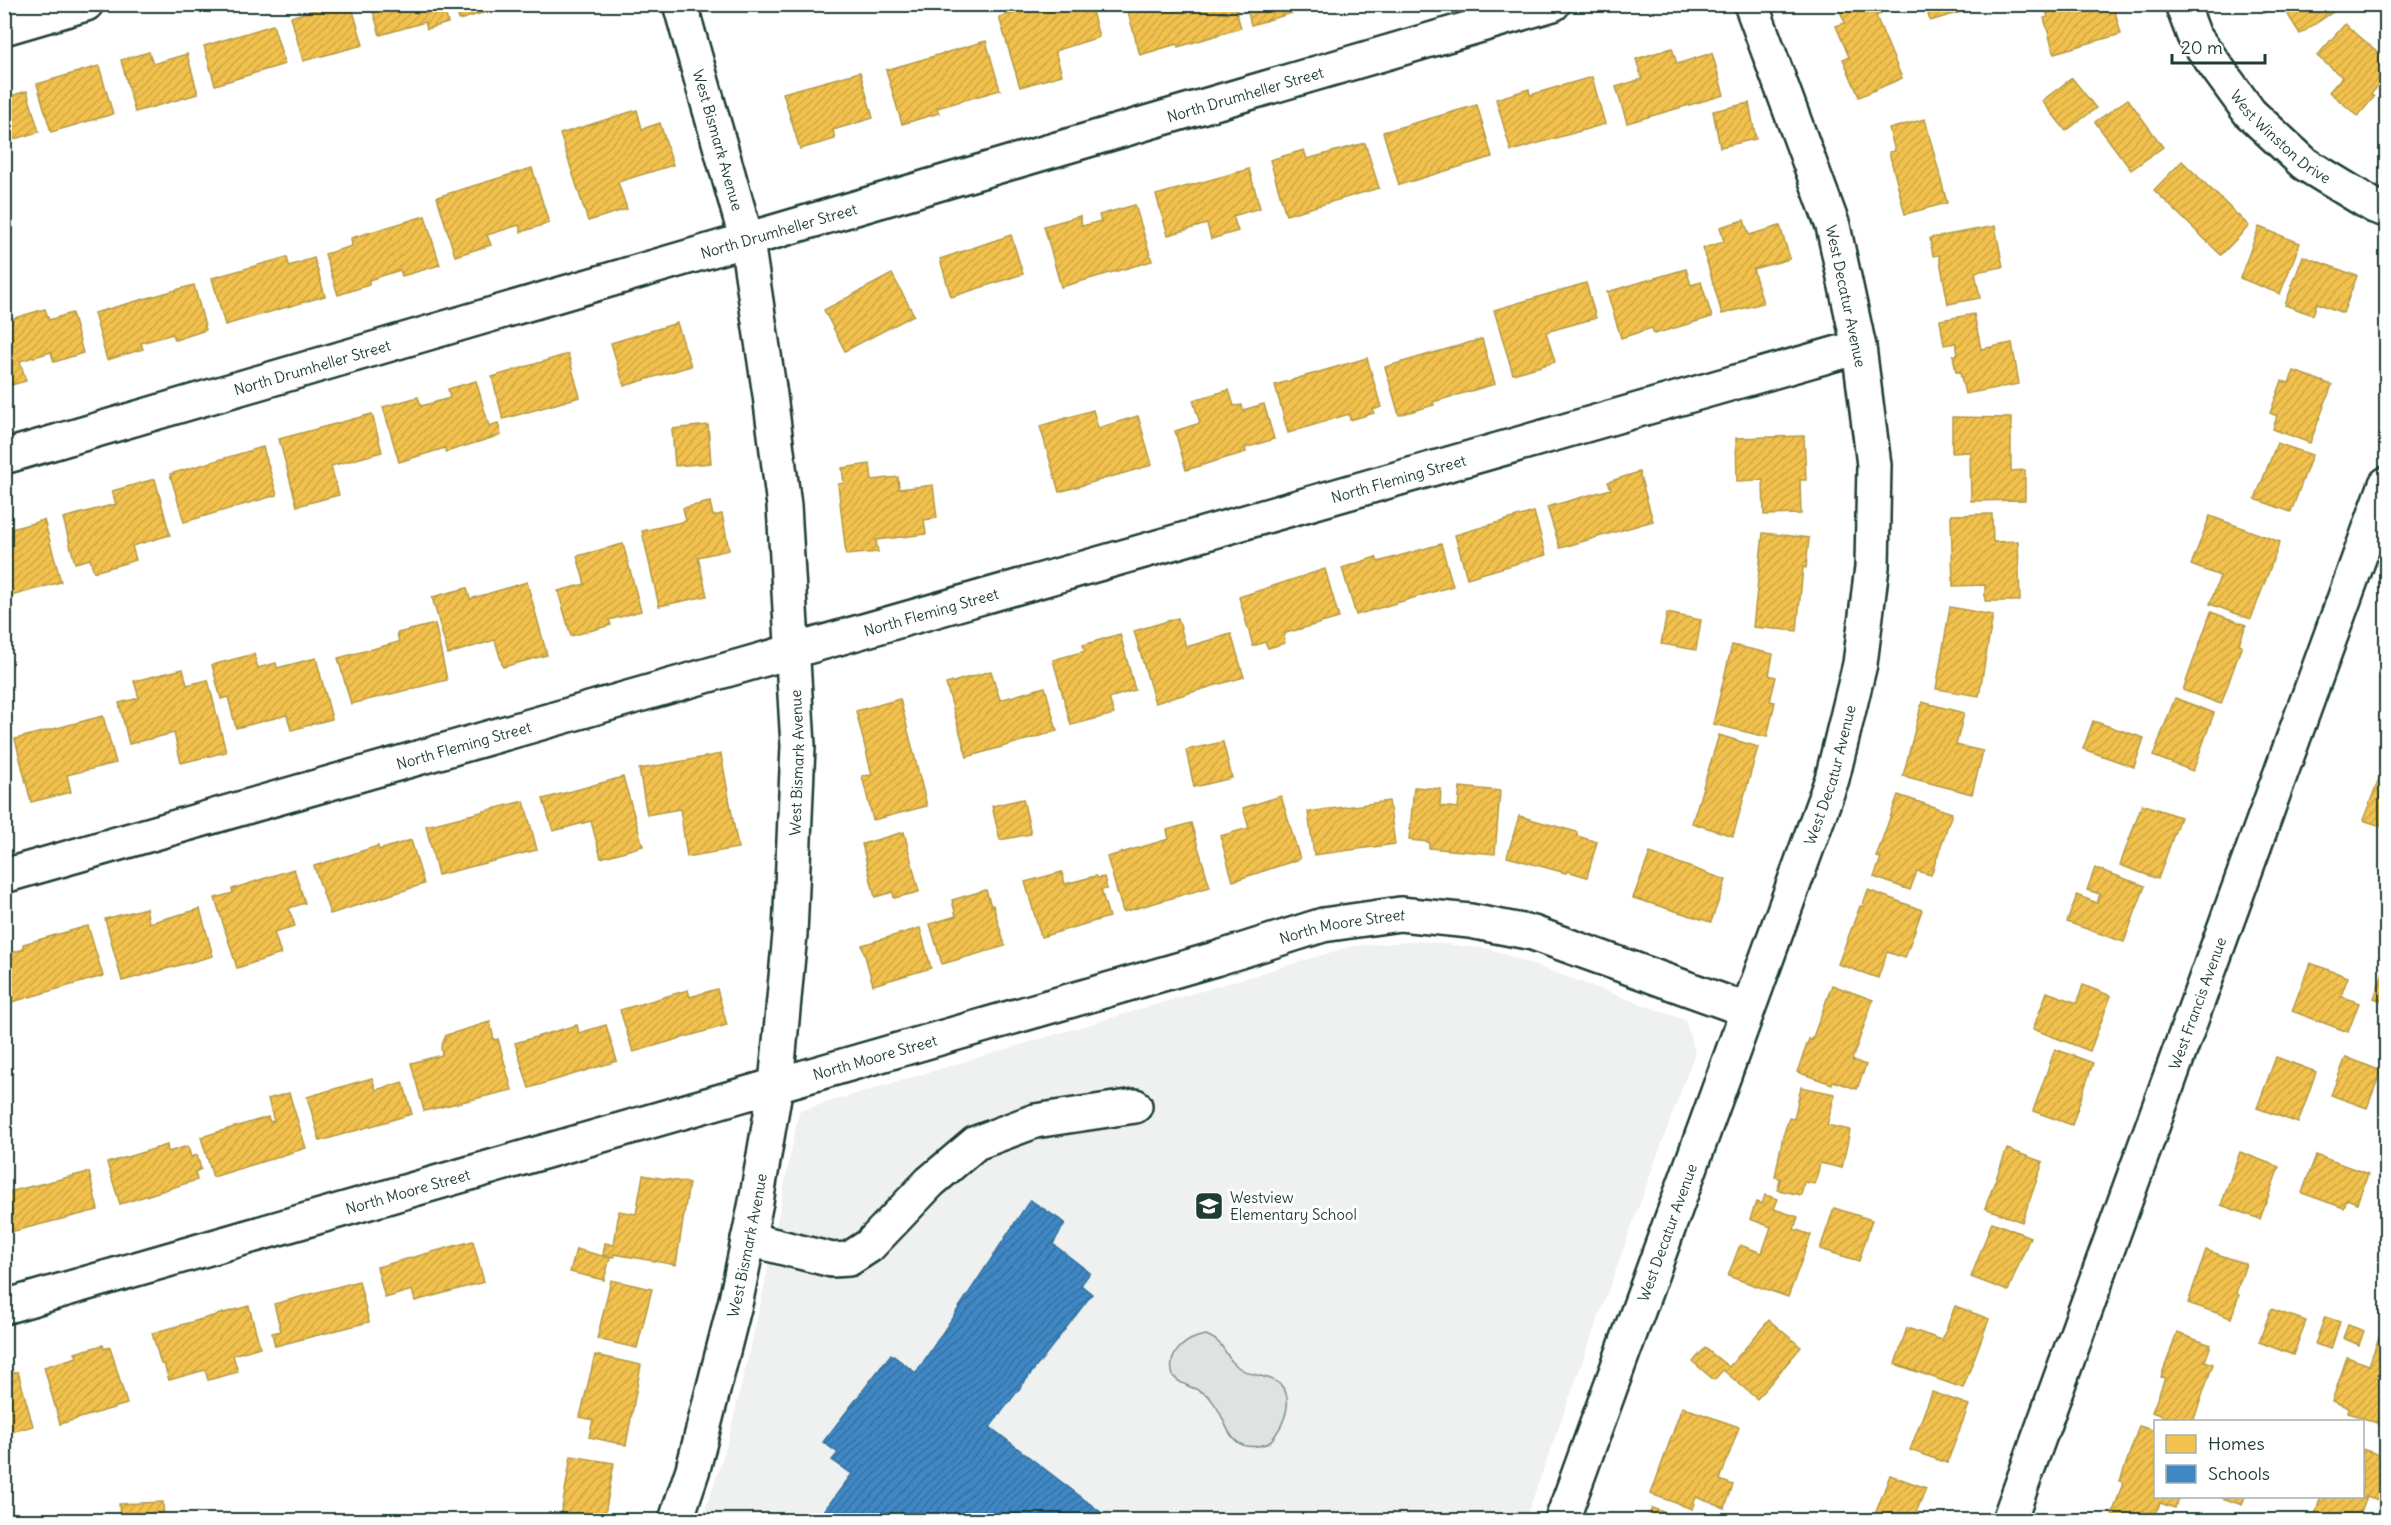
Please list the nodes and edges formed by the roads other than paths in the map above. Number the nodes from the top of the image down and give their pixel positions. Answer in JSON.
{"nodes":[{"id":1,"x":86,"y":4,"type":"edge"},
{"id":2,"x":681,"y":4,"type":"edge"},
{"id":3,"x":1553,"y":4,"type":"edge"},
{"id":4,"x":1751,"y":4,"type":"edge"},
{"id":5,"x":2182,"y":4,"type":"edge"},
{"id":6,"x":4,"y":28,"type":"edge"},
{"id":7,"x":2386,"y":210,"type":"edge"},
{"id":8,"x":747,"y":241,"type":"junction"},
{"id":9,"x":1859,"y":347,"type":"junction"},
{"id":10,"x":4,"y":457,"type":"edge"},
{"id":11,"x":2386,"y":484,"type":"edge"},
{"id":12,"x":794,"y":652,"type":"junction"},
{"id":13,"x":4,"y":876,"type":"edge"},
{"id":14,"x":1747,"y":1010,"type":"junction"},
{"id":15,"x":776,"y":1085,"type":"junction"},
{"id":16,"x":1136,"y":1106,"type":"dead end"},
{"id":17,"x":748,"y":1239,"type":"junction"},
{"id":18,"x":4,"y":1307,"type":"edge"},
{"id":19,"x":676,"y":1521,"type":"edge"},
{"id":20,"x":1562,"y":1521,"type":"edge"},
{"id":21,"x":2009,"y":1521,"type":"edge"}],
"edges":[{"from":1,"to":6,"type":"street"},
{"from":2,"to":8,"type":"street","name":"West Bismark Avenue"},
{"from":3,"to":8,"type":"street","name":"North Drumheller Street"},
{"from":4,"to":9,"type":"street","name":"West Decatur Avenue"},
{"from":5,"to":7,"type":"street","name":"West Winston Drive"},
{"from":8,"to":10,"type":"street","name":"North Drumheller Street"},
{"from":8,"to":12,"type":"street","name":"West Bismark Avenue"},
{"from":9,"to":12,"type":"street","name":"North Fleming Street"},
{"from":9,"to":14,"type":"street","name":"West Decatur Avenue"},
{"from":11,"to":21,"type":"street","name":"West Francis Avenue"},
{"from":12,"to":13,"type":"street","name":"North Fleming Street"},
{"from":12,"to":15,"type":"street","name":"West Bismark Avenue"},
{"from":14,"to":15,"type":"street","name":"North Moore Street"},
{"from":14,"to":20,"type":"street","name":"West Decatur Avenue"},
{"from":15,"to":17,"type":"street","name":"West Bismark Avenue"},
{"from":15,"to":18,"type":"street","name":"North Moore Street"},
{"from":16,"to":17,"type":"street"},
{"from":17,"to":19,"type":"street","name":"West Bismark Avenue"}]}
